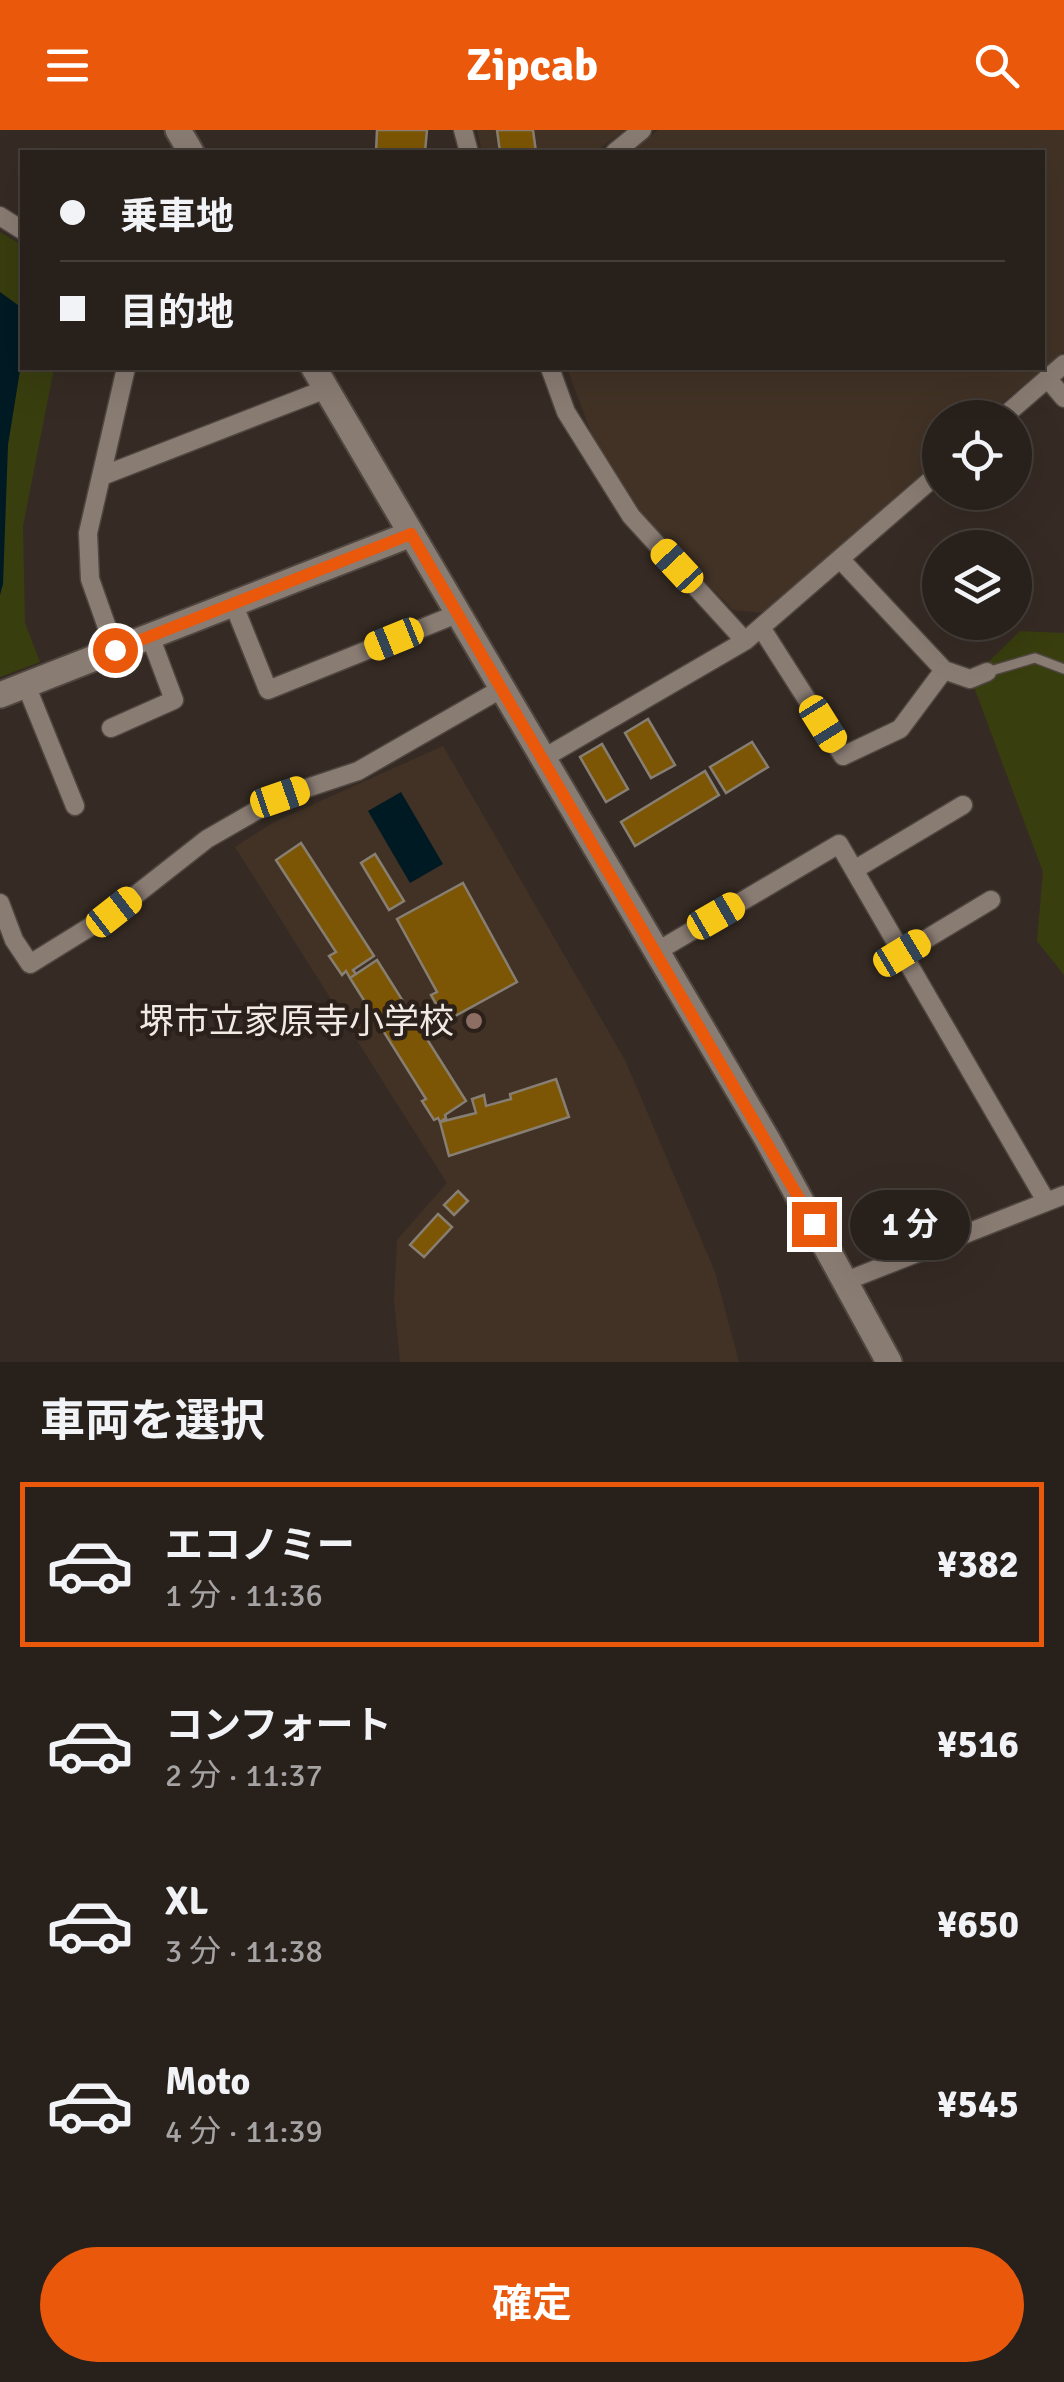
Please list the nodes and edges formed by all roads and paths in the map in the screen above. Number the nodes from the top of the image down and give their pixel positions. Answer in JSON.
{"nodes":[{"id":1,"x":642,"y":130,"type":"edge"},
{"id":2,"x":617,"y":150,"type":"edge"},
{"id":3,"x":1064,"y":364,"type":"edge"},
{"id":4,"x":126,"y":370,"type":"edge"},
{"id":5,"x":551,"y":370,"type":"edge"},
{"id":6,"x":320,"y":378,"type":"edge"},
{"id":7,"x":1047,"y":378,"type":"junction"},
{"id":8,"x":1064,"y":398,"type":"edge"},
{"id":9,"x":1022,"y":400,"type":"edge"},
{"id":10,"x":102,"y":476,"type":"junction"},
{"id":11,"x":922,"y":488,"type":"edge"},
{"id":12,"x":411,"y":534,"type":"junction"},
{"id":13,"x":841,"y":560,"type":"junction"},
{"id":14,"x":234,"y":603,"type":"junction"},
{"id":15,"x":457,"y":614,"type":"junction"},
{"id":16,"x":762,"y":629,"type":"junction"},
{"id":17,"x":150,"y":636,"type":"junction"},
{"id":18,"x":746,"y":641,"type":"junction"},
{"id":19,"x":115,"y":650,"type":"junction"},
{"id":20,"x":1064,"y":669,"type":"edge"},
{"id":21,"x":944,"y":670,"type":"junction"},
{"id":22,"x":987,"y":672,"type":"joint"},
{"id":23,"x":26,"y":684,"type":"junction"},
{"id":24,"x":500,"y":688,"type":"junction"},
{"id":25,"x":0,"y":695,"type":"edge"},
{"id":26,"x":111,"y":728,"type":"dead end"},
{"id":27,"x":542,"y":759,"type":"junction"},
{"id":28,"x":963,"y":805,"type":"dead end"},
{"id":29,"x":75,"y":806,"type":"dead end"},
{"id":30,"x":854,"y":870,"type":"junction"},
{"id":31,"x":991,"y":900,"type":"dead end"},
{"id":32,"x":0,"y":903,"type":"edge"},
{"id":33,"x":656,"y":952,"type":"junction"},
{"id":34,"x":902,"y":953,"type":"junction"},
{"id":35,"x":1055,"y":1198,"type":"edge"},
{"id":36,"x":846,"y":1281,"type":"junction"},
{"id":37,"x":888,"y":1362,"type":"edge"}],
"edges":[{"from":1,"to":2,"type":"street"},
{"from":3,"to":7,"type":"street"},
{"from":4,"to":10,"type":"street"},
{"from":5,"to":18,"type":"street"},
{"from":6,"to":10,"type":"street"},
{"from":6,"to":12,"type":"street"},
{"from":7,"to":8,"type":"street"},
{"from":7,"to":9,"type":"street"},
{"from":10,"to":19,"type":"street"},
{"from":11,"to":13,"type":"street"},
{"from":12,"to":14,"type":"street"},
{"from":12,"to":15,"type":"street"},
{"from":13,"to":16,"type":"street"},
{"from":13,"to":21,"type":"street"},
{"from":14,"to":15,"type":"street"},
{"from":14,"to":17,"type":"street"},
{"from":15,"to":24,"type":"street"},
{"from":16,"to":18,"type":"street"},
{"from":16,"to":21,"type":"street"},
{"from":17,"to":19,"type":"street"},
{"from":17,"to":26,"type":"street"},
{"from":18,"to":27,"type":"street"},
{"from":19,"to":23,"type":"street"},
{"from":20,"to":22,"type":"lane"},
{"from":21,"to":22,"type":"street"},
{"from":23,"to":25,"type":"street"},
{"from":23,"to":29,"type":"street"},
{"from":24,"to":27,"type":"street"},
{"from":24,"to":32,"type":"street"},
{"from":27,"to":33,"type":"street"},
{"from":28,"to":30,"type":"street"},
{"from":30,"to":33,"type":"street"},
{"from":30,"to":34,"type":"street"},
{"from":31,"to":34,"type":"street"},
{"from":33,"to":36,"type":"street"},
{"from":34,"to":35,"type":"street"},
{"from":35,"to":36,"type":"street"},
{"from":36,"to":37,"type":"street"}]}
